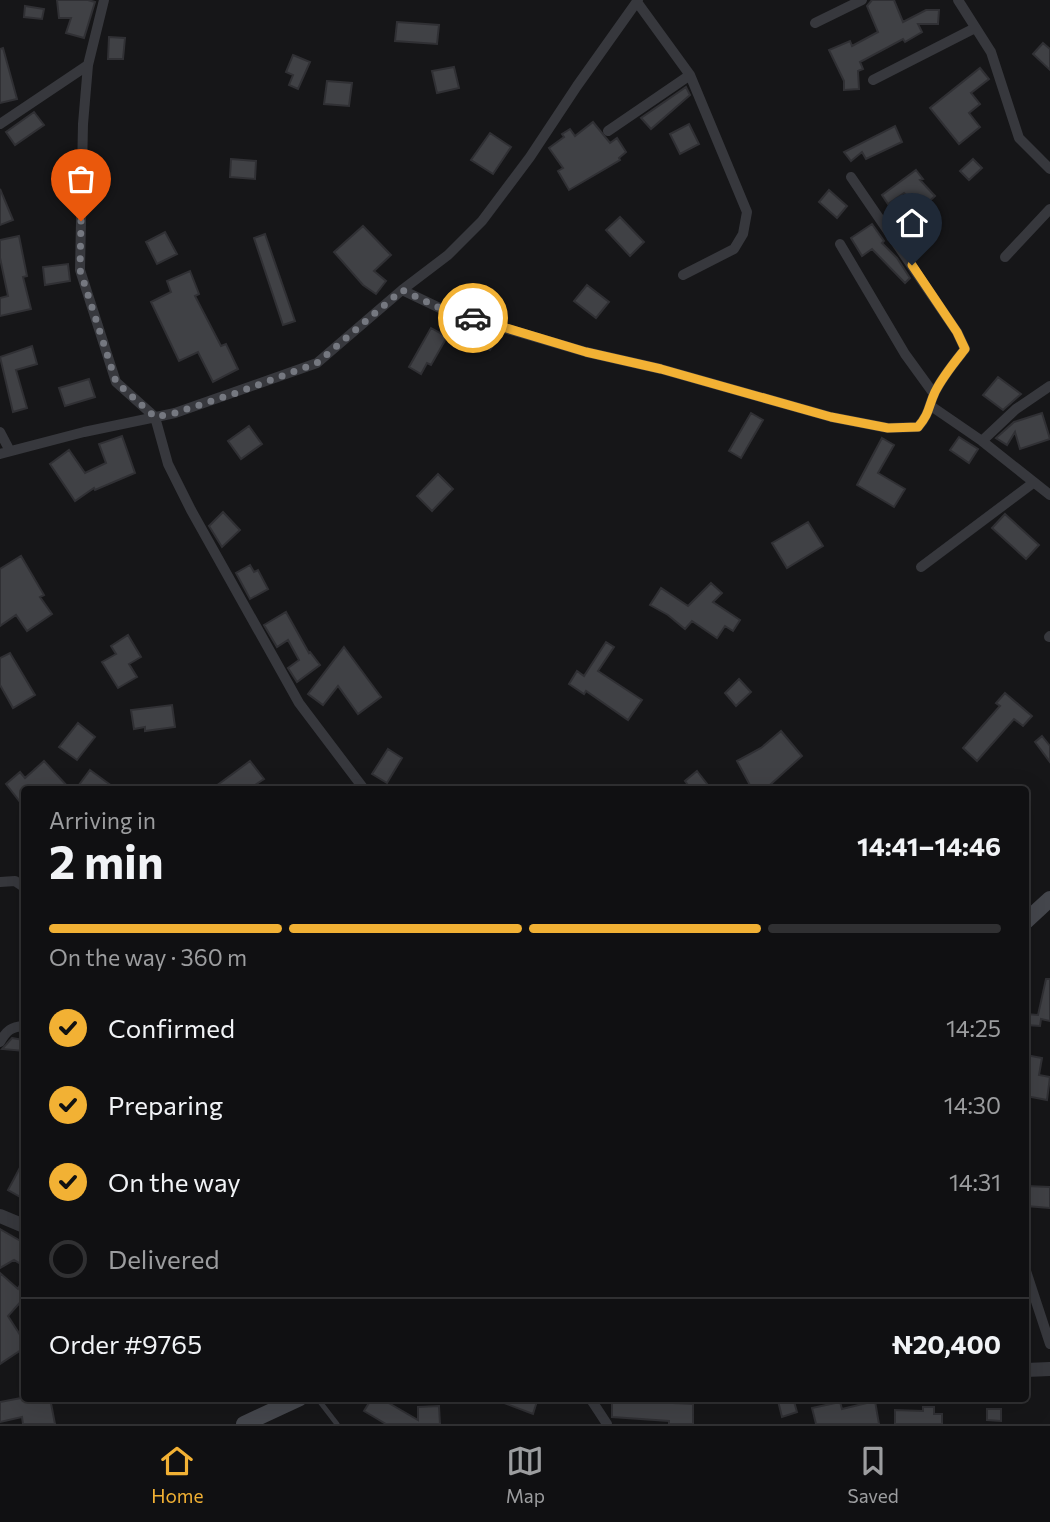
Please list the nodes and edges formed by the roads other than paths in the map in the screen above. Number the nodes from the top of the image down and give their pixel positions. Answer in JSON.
{"nodes":[{"id":1,"x":104,"y":0,"type":"edge"},
{"id":2,"x":862,"y":0,"type":"edge"},
{"id":3,"x":958,"y":0,"type":"edge"},
{"id":4,"x":637,"y":1,"type":"edge"},
{"id":5,"x":815,"y":23,"type":"dead end"},
{"id":6,"x":975,"y":27,"type":"junction"},
{"id":7,"x":88,"y":65,"type":"junction"},
{"id":8,"x":690,"y":75,"type":"junction"},
{"id":9,"x":873,"y":80,"type":"dead end"},
{"id":10,"x":0,"y":124,"type":"edge"},
{"id":11,"x":608,"y":131,"type":"dead end"},
{"id":12,"x":1050,"y":169,"type":"edge"},
{"id":13,"x":851,"y":177,"type":"dead end"},
{"id":14,"x":1050,"y":209,"type":"edge"},
{"id":15,"x":840,"y":244,"type":"dead end"},
{"id":16,"x":1005,"y":257,"type":"dead end"},
{"id":17,"x":683,"y":275,"type":"dead end"},
{"id":18,"x":402,"y":290,"type":"junction"},
{"id":19,"x":1050,"y":386,"type":"edge"},
{"id":20,"x":934,"y":394,"type":"junction"},
{"id":21,"x":931,"y":406,"type":"junction"},
{"id":22,"x":155,"y":417,"type":"junction"},
{"id":23,"x":0,"y":432,"type":"edge"},
{"id":24,"x":982,"y":441,"type":"junction"},
{"id":25,"x":5,"y":452,"type":"edge"},
{"id":26,"x":1033,"y":483,"type":"junction"},
{"id":27,"x":1050,"y":495,"type":"edge"},
{"id":28,"x":921,"y":567,"type":"dead end"},
{"id":29,"x":362,"y":786,"type":"edge"},
{"id":30,"x":0,"y":882,"type":"edge"},
{"id":31,"x":21,"y":885,"type":"edge"},
{"id":32,"x":1050,"y":900,"type":"edge"},
{"id":33,"x":1029,"y":918,"type":"edge"},
{"id":34,"x":21,"y":1026,"type":"edge"},
{"id":35,"x":0,"y":1042,"type":"edge"},
{"id":36,"x":0,"y":1216,"type":"edge"},
{"id":37,"x":21,"y":1225,"type":"edge"},
{"id":38,"x":1029,"y":1280,"type":"edge"},
{"id":39,"x":1050,"y":1345,"type":"edge"},
{"id":40,"x":1050,"y":1369,"type":"edge"},
{"id":41,"x":1029,"y":1370,"type":"edge"},
{"id":42,"x":291,"y":1402,"type":"edge"},
{"id":43,"x":320,"y":1402,"type":"edge"},
{"id":44,"x":593,"y":1402,"type":"edge"},
{"id":45,"x":244,"y":1424,"type":"edge"},
{"id":46,"x":337,"y":1424,"type":"edge"},
{"id":47,"x":607,"y":1424,"type":"edge"}],
"edges":[{"from":1,"to":7,"type":"street"},
{"from":2,"to":5,"type":"street"},
{"from":3,"to":6,"type":"street"},
{"from":4,"to":8,"type":"street"},
{"from":4,"to":18,"type":"street"},
{"from":6,"to":9,"type":"street"},
{"from":6,"to":12,"type":"street"},
{"from":7,"to":10,"type":"street"},
{"from":7,"to":22,"type":"street"},
{"from":8,"to":11,"type":"street"},
{"from":8,"to":17,"type":"street"},
{"from":13,"to":20,"type":"street"},
{"from":14,"to":16,"type":"street"},
{"from":15,"to":20,"type":"street"},
{"from":18,"to":21,"type":"street"},
{"from":18,"to":22,"type":"street"},
{"from":19,"to":24,"type":"street"},
{"from":20,"to":21,"type":"street"},
{"from":21,"to":24,"type":"street"},
{"from":22,"to":25,"type":"street"},
{"from":22,"to":29,"type":"street"},
{"from":23,"to":25,"type":"street"},
{"from":24,"to":26,"type":"street"},
{"from":26,"to":27,"type":"street"},
{"from":26,"to":28,"type":"street"},
{"from":30,"to":31,"type":"street"},
{"from":32,"to":33,"type":"main road"},
{"from":34,"to":35,"type":"street"},
{"from":36,"to":37,"type":"street"},
{"from":38,"to":39,"type":"street"},
{"from":40,"to":41,"type":"street"},
{"from":42,"to":45,"type":"main road"},
{"from":43,"to":46,"type":"lane"},
{"from":44,"to":47,"type":"street"}]}
